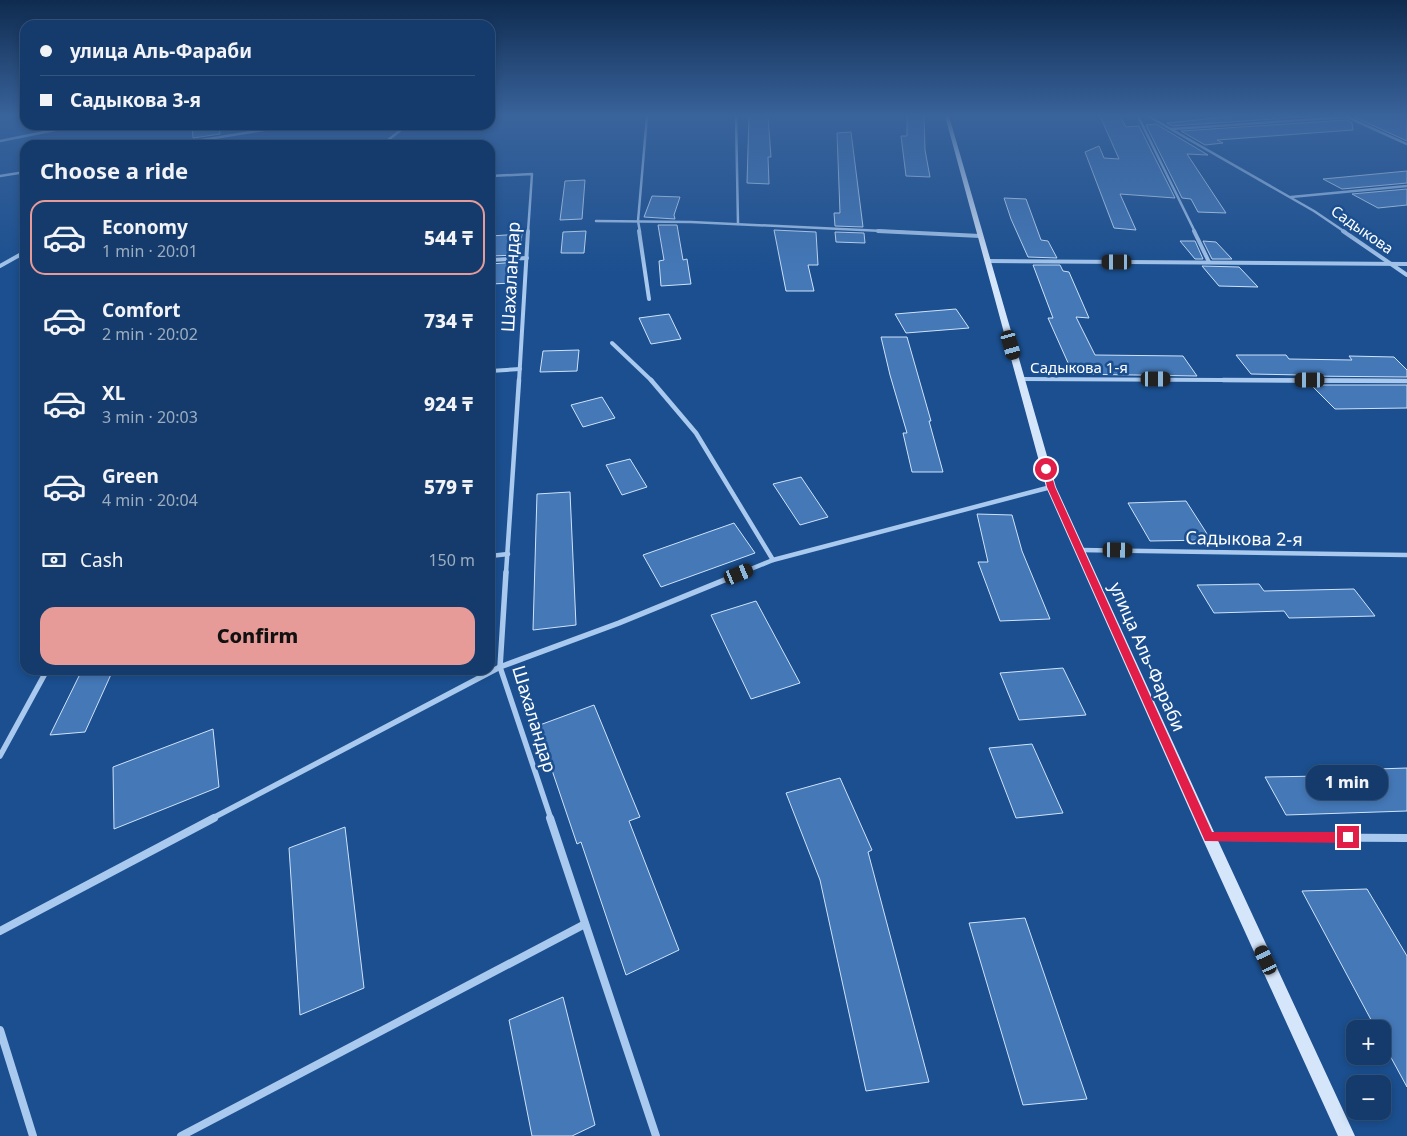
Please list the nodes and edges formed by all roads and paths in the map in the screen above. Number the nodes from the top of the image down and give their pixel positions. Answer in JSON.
{"nodes":[{"id":1,"x":642,"y":169,"type":"edge"},
{"id":2,"x":737,"y":169,"type":"edge"},
{"id":3,"x":962,"y":169,"type":"edge"},
{"id":4,"x":1164,"y":169,"type":"edge"},
{"id":5,"x":1241,"y":169,"type":"edge"},
{"id":6,"x":20,"y":173,"type":"edge"},
{"id":7,"x":0,"y":176,"type":"edge"},
{"id":8,"x":495,"y":176,"type":"edge"},
{"id":9,"x":1407,"y":186,"type":"edge"},
{"id":10,"x":1290,"y":197,"type":"junction"},
{"id":11,"x":596,"y":221,"type":"dead end"},
{"id":12,"x":638,"y":221,"type":"junction"},
{"id":13,"x":738,"y":224,"type":"junction"},
{"id":14,"x":980,"y":236,"type":"junction"},
{"id":15,"x":20,"y":255,"type":"edge"},
{"id":16,"x":527,"y":258,"type":"junction"},
{"id":17,"x":495,"y":260,"type":"edge"},
{"id":18,"x":987,"y":261,"type":"junction"},
{"id":19,"x":1210,"y":262,"type":"junction"},
{"id":20,"x":1391,"y":264,"type":"junction"},
{"id":21,"x":1407,"y":264,"type":"edge"},
{"id":22,"x":0,"y":266,"type":"edge"},
{"id":23,"x":1407,"y":275,"type":"edge"},
{"id":24,"x":649,"y":299,"type":"dead end"},
{"id":25,"x":612,"y":342,"type":"dead end"},
{"id":26,"x":520,"y":368,"type":"junction"},
{"id":27,"x":495,"y":370,"type":"edge"},
{"id":28,"x":1020,"y":378,"type":"junction"},
{"id":29,"x":1407,"y":381,"type":"edge"},
{"id":30,"x":1051,"y":487,"type":"junction"},
{"id":31,"x":1080,"y":550,"type":"junction"},
{"id":32,"x":508,"y":554,"type":"junction"},
{"id":33,"x":495,"y":555,"type":"edge"},
{"id":34,"x":1407,"y":555,"type":"edge"},
{"id":35,"x":773,"y":560,"type":"junction"},
{"id":36,"x":500,"y":667,"type":"junction"},
{"id":37,"x":495,"y":670,"type":"edge"},
{"id":38,"x":45,"y":675,"type":"edge"},
{"id":39,"x":485,"y":675,"type":"edge"},
{"id":40,"x":0,"y":756,"type":"edge"},
{"id":41,"x":1209,"y":837,"type":"junction"},
{"id":42,"x":1407,"y":838,"type":"edge"},
{"id":43,"x":585,"y":924,"type":"junction"},
{"id":44,"x":0,"y":932,"type":"edge"},
{"id":45,"x":0,"y":1030,"type":"edge"},
{"id":46,"x":33,"y":1136,"type":"edge"},
{"id":47,"x":181,"y":1136,"type":"edge"},
{"id":48,"x":656,"y":1136,"type":"edge"},
{"id":49,"x":1347,"y":1136,"type":"edge"}],
"edges":[{"from":1,"to":12,"type":"street"},
{"from":2,"to":13,"type":"street"},
{"from":3,"to":14,"type":"main road","name":"улица Аль-Фараби"},
{"from":4,"to":19,"type":"street"},
{"from":5,"to":10,"type":"street","name":"Садыкова"},
{"from":6,"to":7,"type":"street"},
{"from":8,"to":16,"type":"street","name":"Шахаландар"},
{"from":9,"to":10,"type":"street"},
{"from":10,"to":20,"type":"street","name":"Садыкова"},
{"from":11,"to":12,"type":"street"},
{"from":12,"to":13,"type":"street"},
{"from":12,"to":24,"type":"street"},
{"from":13,"to":14,"type":"street"},
{"from":14,"to":18,"type":"main road","name":"улица Аль-Фараби"},
{"from":15,"to":22,"type":"street"},
{"from":16,"to":17,"type":"street"},
{"from":16,"to":26,"type":"street","name":"Шахаландар"},
{"from":18,"to":19,"type":"street"},
{"from":18,"to":28,"type":"main road","name":"улица Аль-Фараби"},
{"from":19,"to":20,"type":"street"},
{"from":20,"to":21,"type":"street"},
{"from":20,"to":23,"type":"street","name":"Садыкова"},
{"from":25,"to":35,"type":"street"},
{"from":26,"to":27,"type":"street"},
{"from":26,"to":32,"type":"street","name":"Шахаландар"},
{"from":28,"to":29,"type":"street","name":"Садыкова 1-я"},
{"from":28,"to":30,"type":"main road","name":"улица Аль-Фараби"},
{"from":30,"to":31,"type":"main road","name":"улица Аль-Фараби"},
{"from":30,"to":35,"type":"street"},
{"from":31,"to":34,"type":"street","name":"Садыкова 2-я"},
{"from":31,"to":41,"type":"main road","name":"улица Аль-Фараби"},
{"from":32,"to":33,"type":"street"},
{"from":32,"to":36,"type":"street","name":"Шахаландар"},
{"from":35,"to":36,"type":"street"},
{"from":36,"to":37,"type":"street"},
{"from":36,"to":43,"type":"street","name":"Шахаландар"},
{"from":38,"to":40,"type":"street"},
{"from":39,"to":44,"type":"street"},
{"from":41,"to":42,"type":"street"},
{"from":41,"to":49,"type":"main road","name":"улица Аль-Фараби"},
{"from":43,"to":47,"type":"street"},
{"from":43,"to":48,"type":"street","name":"Шахаландар"},
{"from":45,"to":46,"type":"street"}]}
